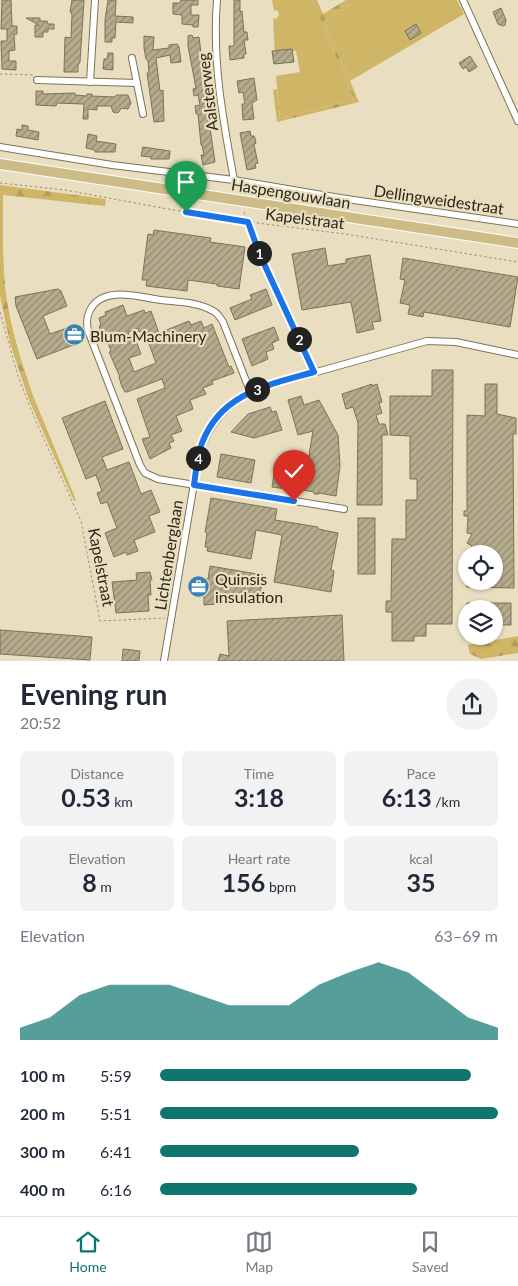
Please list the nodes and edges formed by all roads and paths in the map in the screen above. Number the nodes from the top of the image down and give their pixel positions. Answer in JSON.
{"nodes":[{"id":1,"x":95,"y":0,"type":"edge"},
{"id":2,"x":217,"y":0,"type":"edge"},
{"id":3,"x":463,"y":0,"type":"edge"},
{"id":4,"x":132,"y":58,"type":"dead end"},
{"id":5,"x":0,"y":74,"type":"edge"},
{"id":6,"x":37,"y":80,"type":"joint"},
{"id":7,"x":90,"y":82,"type":"junction"},
{"id":8,"x":138,"y":83,"type":"junction"},
{"id":9,"x":143,"y":114,"type":"dead end"},
{"id":10,"x":518,"y":121,"type":"edge"},
{"id":11,"x":0,"y":146,"type":"edge"},
{"id":12,"x":0,"y":164,"type":"edge"},
{"id":13,"x":234,"y":180,"type":"junction"},
{"id":14,"x":0,"y":183,"type":"edge"},
{"id":15,"x":244,"y":212,"type":"dead end"},
{"id":16,"x":248,"y":222,"type":"junction"},
{"id":17,"x":518,"y":224,"type":"edge"},
{"id":18,"x":518,"y":243,"type":"edge"},
{"id":19,"x":518,"y":262,"type":"edge"},
{"id":20,"x":0,"y":312,"type":"edge"},
{"id":21,"x":518,"y":355,"type":"edge"},
{"id":22,"x":314,"y":372,"type":"junction"},
{"id":23,"x":250,"y":391,"type":"junction"},
{"id":24,"x":194,"y":485,"type":"junction"},
{"id":25,"x":344,"y":509,"type":"dead end"},
{"id":26,"x":172,"y":617,"type":"junction"},
{"id":27,"x":164,"y":661,"type":"edge"}],
"edges":[{"from":1,"to":7,"type":"street"},
{"from":2,"to":13,"type":"street","name":"Aalsterweg"},
{"from":3,"to":10,"type":"street"},
{"from":4,"to":8,"type":"street"},
{"from":5,"to":6,"type":"path"},
{"from":6,"to":7,"type":"street"},
{"from":7,"to":8,"type":"street"},
{"from":8,"to":9,"type":"street"},
{"from":11,"to":13,"type":"street","name":"Dellingweidestraat"},
{"from":12,"to":18,"type":"main road","name":"Haspengouwlaan"},
{"from":13,"to":17,"type":"street","name":"Dellingweidestraat"},
{"from":14,"to":16,"type":"path","name":"Kapelstraat"},
{"from":15,"to":16,"type":"path"},
{"from":16,"to":19,"type":"path","name":"Kapelstraat"},
{"from":16,"to":22,"type":"path"},
{"from":20,"to":26,"type":"path","name":"Kapelstraat"},
{"from":21,"to":22,"type":"street","name":"Lichtenberglaan"},
{"from":22,"to":23,"type":"street","name":"Lichtenberglaan"},
{"from":23,"to":24,"type":"street","name":"Lichtenberglaan"},
{"from":23,"to":24,"type":"street"},
{"from":24,"to":25,"type":"street"},
{"from":24,"to":26,"type":"street","name":"Lichtenberglaan"},
{"from":26,"to":27,"type":"street","name":"Lichtenberglaan"}]}
